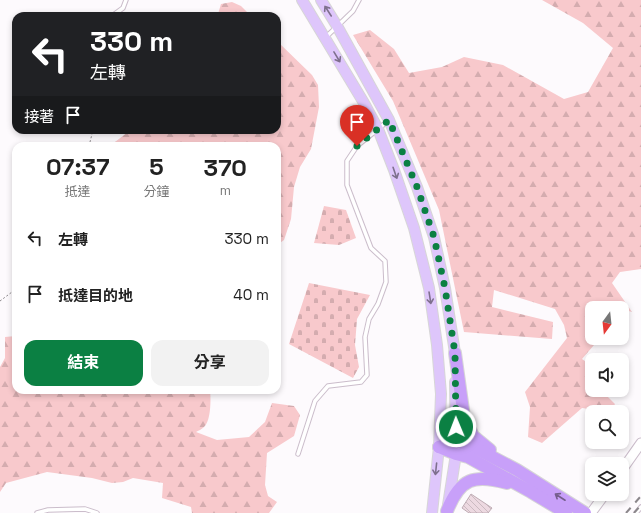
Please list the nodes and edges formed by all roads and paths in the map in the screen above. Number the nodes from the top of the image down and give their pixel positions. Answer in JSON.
{"nodes":[{"id":1,"x":126,"y":0,"type":"edge"},
{"id":2,"x":302,"y":0,"type":"edge"},
{"id":3,"x":321,"y":0,"type":"edge"},
{"id":4,"x":359,"y":0,"type":"edge"},
{"id":5,"x":118,"y":12,"type":"edge"},
{"id":6,"x":337,"y":26,"type":"junction"},
{"id":7,"x":325,"y":38,"type":"junction"},
{"id":8,"x":389,"y":120,"type":"junction"},
{"id":9,"x":378,"y":129,"type":"junction"},
{"id":10,"x":12,"y":292,"type":"edge"},
{"id":11,"x":0,"y":301,"type":"edge"},
{"id":12,"x":455,"y":353,"type":"junction"},
{"id":13,"x":456,"y":441,"type":"junction"},
{"id":14,"x":641,"y":443,"type":"edge"},
{"id":15,"x":439,"y":447,"type":"junction"},
{"id":16,"x":298,"y":454,"type":"dead end"},
{"id":17,"x":456,"y":454,"type":"junction"},
{"id":18,"x":629,"y":460,"type":"edge"},
{"id":19,"x":517,"y":470,"type":"junction"},
{"id":20,"x":530,"y":487,"type":"junction"},
{"id":21,"x":599,"y":501,"type":"edge"},
{"id":22,"x":641,"y":507,"type":"edge"},
{"id":23,"x":447,"y":512,"type":"edge"},
{"id":24,"x":37,"y":513,"type":"edge"},
{"id":25,"x":97,"y":513,"type":"edge"},
{"id":26,"x":432,"y":513,"type":"edge"},
{"id":27,"x":566,"y":513,"type":"edge"},
{"id":28,"x":585,"y":513,"type":"edge"},
{"id":29,"x":591,"y":513,"type":"edge"},
{"id":30,"x":636,"y":513,"type":"edge"}],
"edges":[{"from":1,"to":5,"type":"lane"},
{"from":2,"to":7,"type":"main road"},
{"from":6,"to":3,"type":"main road","one_way":true},
{"from":4,"to":6,"type":"lane"},
{"from":6,"to":7,"type":"lane"},
{"from":6,"to":8,"type":"main road"},
{"from":7,"to":9,"type":"main road","one_way":true},
{"from":8,"to":9,"type":"lane"},
{"from":8,"to":12,"type":"main road"},
{"from":9,"to":15,"type":"main road","one_way":true},
{"from":9,"to":16,"type":"lane"},
{"from":10,"to":11,"type":"path"},
{"from":12,"to":13,"type":"main road"},
{"from":12,"to":19,"type":"highway"},
{"from":13,"to":15,"type":"highway"},
{"from":13,"to":17,"type":"main road"},
{"from":13,"to":19,"type":"highway"},
{"from":14,"to":18,"type":"street"},
{"from":15,"to":17,"type":"highway"},
{"from":15,"to":26,"type":"main road","one_way":true},
{"from":17,"to":20,"type":"highway"},
{"from":17,"to":23,"type":"main road"},
{"from":19,"to":20,"type":"highway"},
{"from":20,"to":23,"type":"highway"},
{"from":20,"to":27,"type":"highway"},
{"from":28,"to":20,"type":"highway","one_way":true},
{"from":21,"to":29,"type":"street"},
{"from":22,"to":30,"type":"lane"},
{"from":24,"to":25,"type":"lane"}]}
